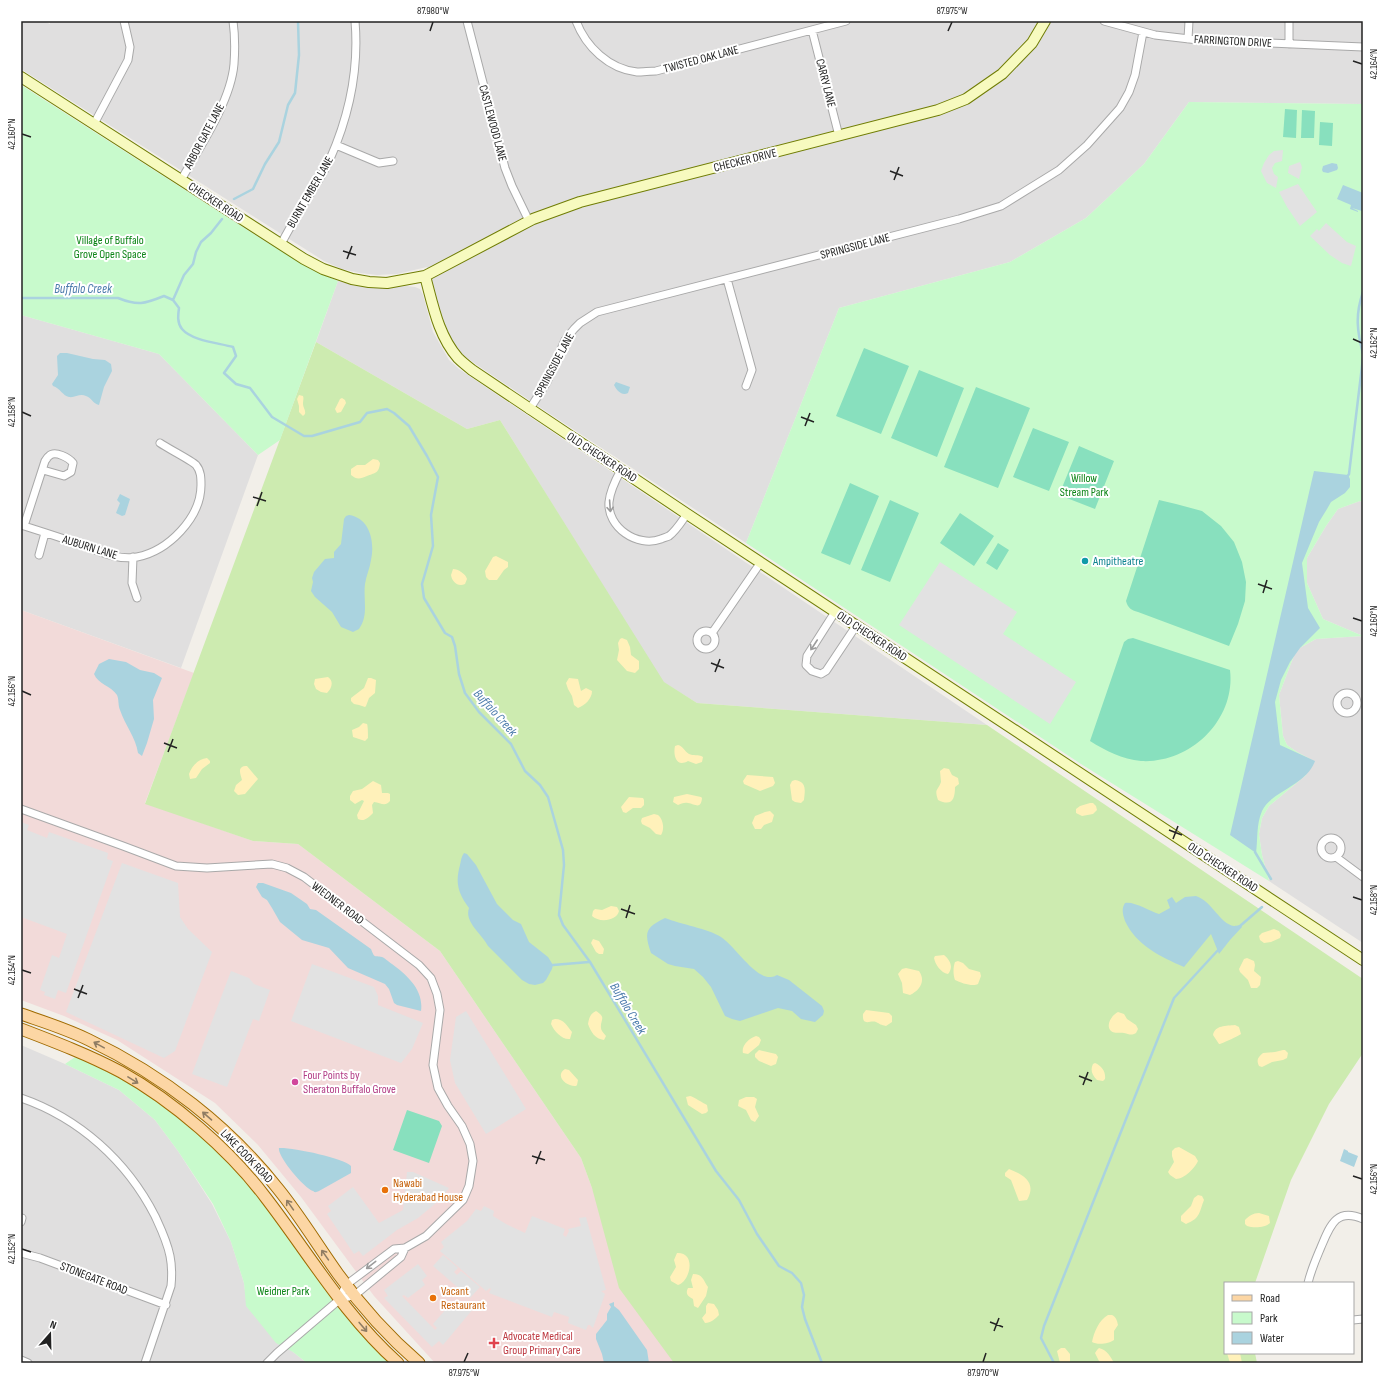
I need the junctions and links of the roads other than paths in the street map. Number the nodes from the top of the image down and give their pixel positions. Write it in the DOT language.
graph roads {
  1 [pos="124,21"];
  2 [pos="233,21"];
  3 [pos="355,21"];
  4 [pos="467,21"];
  5 [pos="576,21"];
  6 [pos="846,21"];
  7 [pos="1045,21"];
  8 [pos="1104,21"];
  9 [pos="1189,21"];
  10 [pos="1290,21"];
  11 [pos="812,30"];
  12 [pos="1143,32"];
  13 [pos="1188,39"];
  14 [pos="1289,44"];
  15 [pos="1363,47"];
  16 [pos="21,77"];
  17 [pos="94,124"];
  18 [pos="839,136"];
  19 [pos="336,146"];
  20 [pos="393,162"];
  21 [pos="181,180"];
  22 [pos="529,221"];
  23 [pos="281,244"];
  24 [pos="425,276"];
  25 [pos="727,279"];
  26 [pos="746,386"];
  27 [pos="529,410"];
  28 [pos="160,443"];
  29 [pos="42,470"];
  30 [pos="621,470"];
  31 [pos="687,514"];
  32 [pos="23,525"];
  33 [pos="45,532"];
  34 [pos="39,555"];
  35 [pos="133,557"];
  36 [pos="760,562"];
  37 [pos="137,598"];
  38 [pos="835,612"];
  39 [pos="856,626"];
  40 [pos="712,633"];
  41 [pos="21,809"];
  42 [pos="1336,857"];
  43 [pos="1363,877"];
  44 [pos="1363,960"];
  45 [pos="21,1014"];
  46 [pos="21,1029"];
  47 [pos="21,1098"];
  48 [pos="1363,1219"];
  49 [pos="405,1248"];
  50 [pos="21,1253"];
  51 [pos="1308,1282"];
  52 [pos="346,1284"];
  53 [pos="355,1295"];
  54 [pos="339,1300"];
  55 [pos="166,1305"];
  56 [pos="21,1360"];
  57 [pos="28,1363"];
  58 [pos="145,1363"];
  59 [pos="267,1363"];
  60 [pos="398,1363"];
  61 [pos="419,1363"];
  1 -- 17 [label="street"];
  2 -- 21 [label="street, ARBOR GATE LANE"];
  3 -- 19 [label="street, BURNT EMBER LANE"];
  4 -- 22 [label="street, CASTLEWOOD LANE"];
  5 -- 11 [label="street, TWISTED OAK LANE"];
  6 -- 11 [label="street, TWISTED OAK LANE"];
  7 -- 18 [label="street, CHECKER DRIVE"];
  8 -- 12 [label="street, FARRINGTON DRIVE"];
  9 -- 13 [label="street"];
  10 -- 14 [label="street"];
  11 -- 18 [label="street, CARRY LANE"];
  12 -- 13 [label="street, FARRINGTON DRIVE"];
  12 -- 25 [label="street, SPRINGSIDE LANE"];
  13 -- 14 [label="street, FARRINGTON DRIVE"];
  14 -- 15 [label="street, FARRINGTON DRIVE"];
  16 -- 17 [label="street, CHECKER ROAD"];
  17 -- 21 [label="street, CHECKER ROAD"];
  18 -- 22 [label="street, CHECKER DRIVE"];
  19 -- 20 [label="street"];
  19 -- 23 [label="street, BURNT EMBER LANE"];
  21 -- 23 [label="street, CHECKER ROAD"];
  22 -- 24 [label="street, CHECKER DRIVE"];
  23 -- 24 [label="street, CHECKER ROAD"];
  24 -- 27 [label="street, OLD CHECKER ROAD"];
  25 -- 26 [label="street"];
  25 -- 27 [label="street, SPRINGSIDE LANE"];
  27 -- 30 [label="street, OLD CHECKER ROAD"];
  28 -- 35 [label="street, AUBURN LANE"];
  29 -- 32 [label="street"];
  30 -- 31 [label="street, OLD CHECKER ROAD"];
  30 -- 31 [label="street, one-way"];
  31 -- 36 [label="street, OLD CHECKER ROAD"];
  32 -- 33 [label="street, AUBURN LANE"];
  33 -- 34 [label="street"];
  33 -- 35 [label="street, AUBURN LANE"];
  35 -- 37 [label="street"];
  36 -- 38 [label="street, OLD CHECKER ROAD"];
  36 -- 40 [label="street"];
  38 -- 39 [label="street, OLD CHECKER ROAD"];
  38 -- 39 [label="street, one-way"];
  39 -- 44 [label="street, OLD CHECKER ROAD"];
  41 -- 49 [label="street, WIEDNER ROAD"];
  42 -- 43 [label="street"];
  52 -- 45 [label="main road, LAKE COOK ROAD, one-way"];
  46 -- 54 [label="main road, LAKE COOK ROAD, one-way"];
  47 -- 55 [label="street"];
  48 -- 51 [label="street"];
  49 -- 52 [label="street, one-way"];
  49 -- 53 [label="street"];
  50 -- 55 [label="street, STONEGATE ROAD"];
  52 -- 53 [label="main road, LAKE COOK ROAD"];
  52 -- 54 [label="street"];
  53 -- 54 [label="street"];
  53 -- 61 [label="main road, LAKE COOK ROAD"];
  54 -- 59 [label="street"];
  54 -- 60 [label="main road, LAKE COOK ROAD, one-way"];
  55 -- 58 [label="street"];
  56 -- 57 [label="street"];
}
